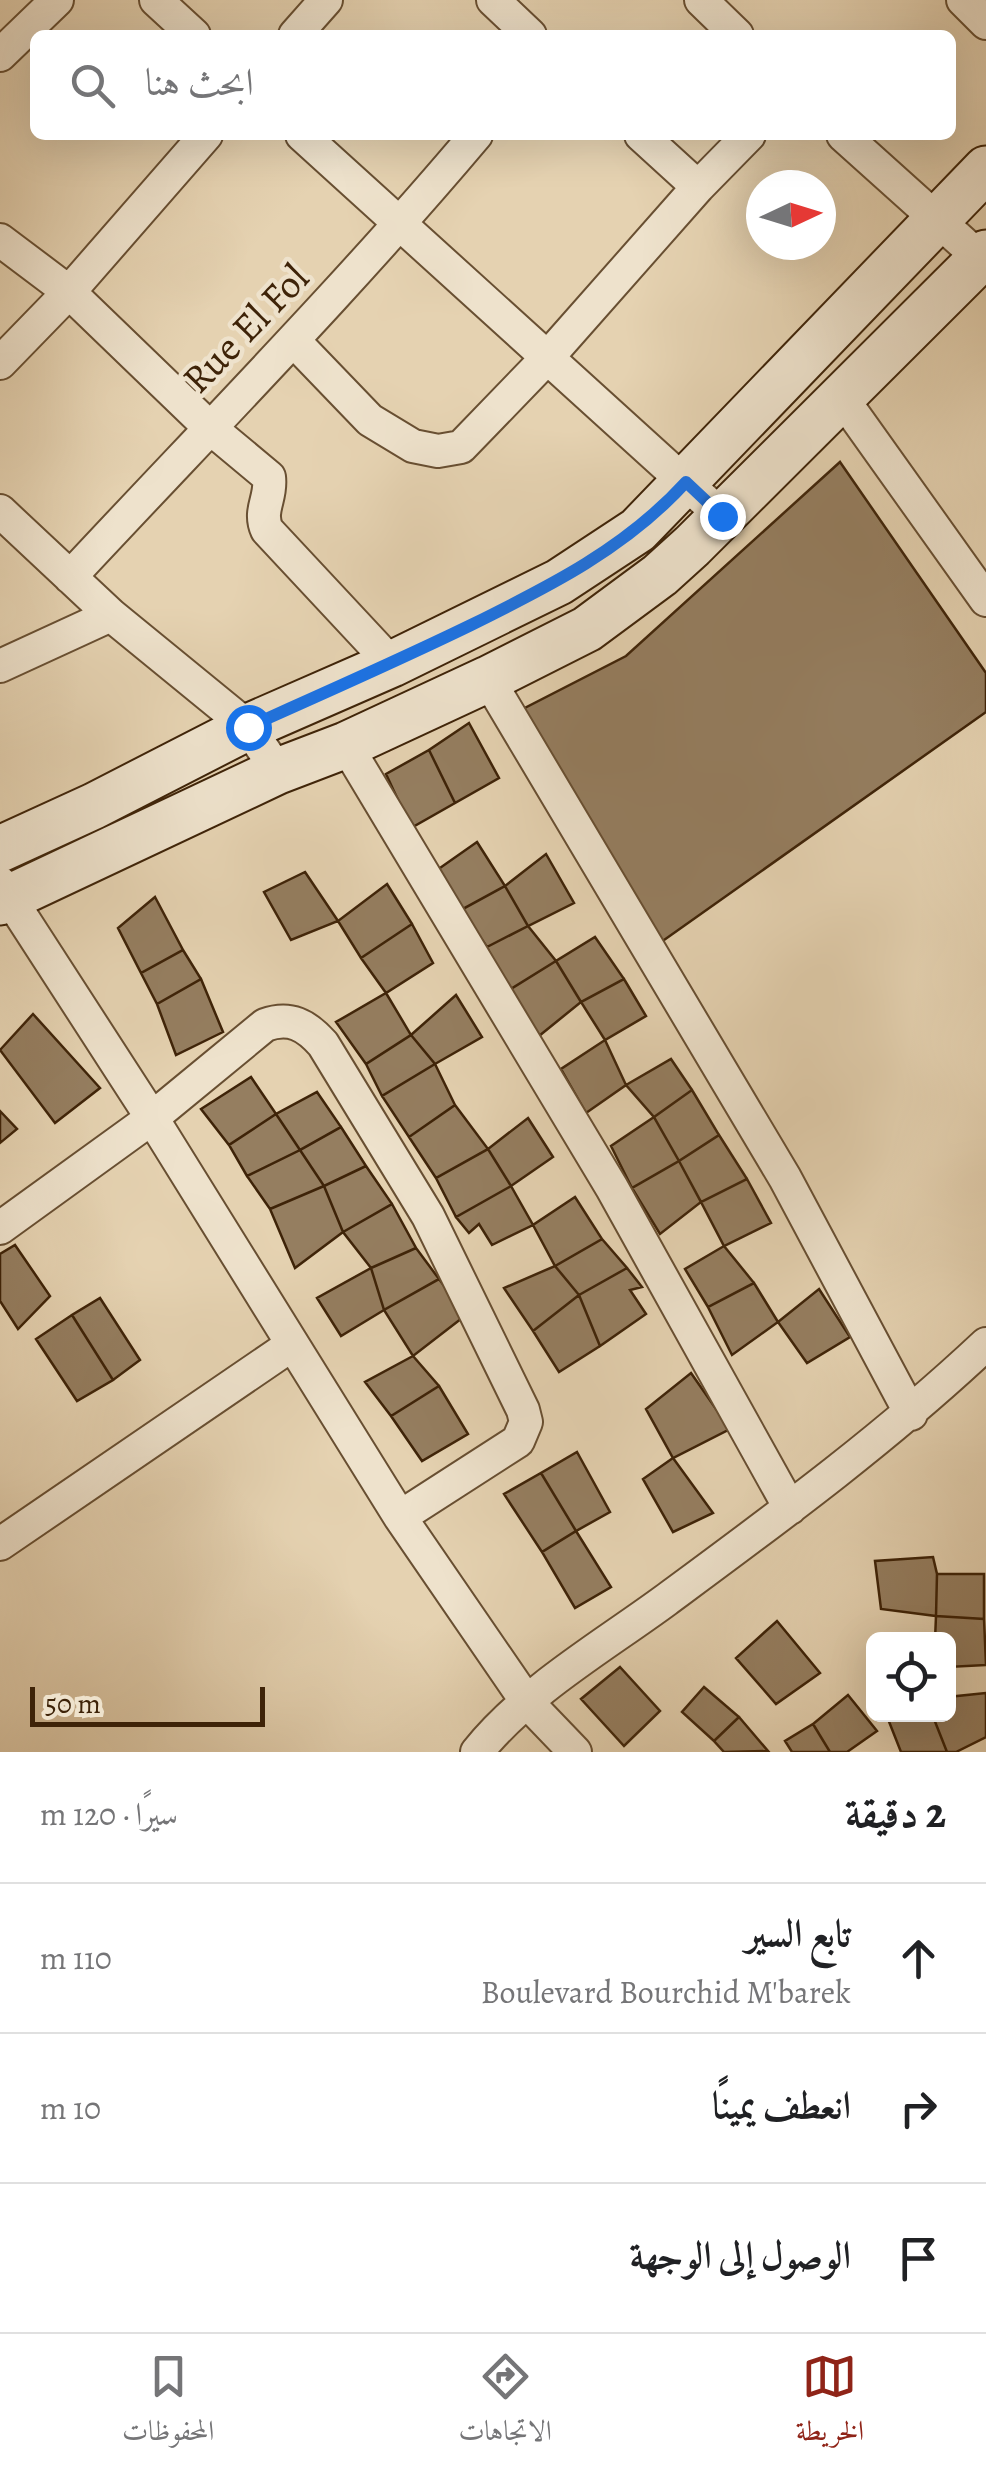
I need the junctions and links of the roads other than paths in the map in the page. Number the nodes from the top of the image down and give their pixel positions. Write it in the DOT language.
graph roads {
  1 [pos="57,0"];
  2 [pos="156,0"];
  3 [pos="326,0"];
  4 [pos="493,0"];
  5 [pos="701,0"];
  6 [pos="963,0"];
  7 [pos="986,22"];
  8 [pos="189,30"];
  9 [pos="299,30"];
  10 [pos="525,30"];
  11 [pos="732,30"];
  12 [pos="0,56"];
  13 [pos="202,140"];
  14 [pos="307,140"];
  15 [pos="472,140"];
  16 [pos="646,140"];
  17 [pos="744,140"];
  18 [pos="849,140"];
  19 [pos="986,169"];
  20 [pos="698,187"];
  21 [pos="938,220"];
  22 [pos="400,226"];
  23 [pos="0,240"];
  24 [pos="983,256"];
  25 [pos="69,292"];
  26 [pos="294,341"];
  27 [pos="547,358"];
  28 [pos="0,363"];
  29 [pos="842,398"];
  30 [pos="209,427"];
  31 [pos="686,482"];
  32 [pos="0,511"];
  33 [pos="722,516"];
  34 [pos="70,576"];
  35 [pos="986,600"];
  36 [pos="110,615"];
  37 [pos="392,664"];
  38 [pos="0,666"];
  39 [pos="488,679"];
  40 [pos="248,727"];
  41 [pos="346,744"];
  42 [pos="278,771"];
  43 [pos="0,849"];
  44 [pos="3,894"];
  45 [pos="152,1118"];
  46 [pos="0,1228"];
  47 [pos="986,1344"];
  48 [pos="290,1346"];
  49 [pos="911,1414"];
  50 [pos="790,1508"];
  51 [pos="400,1517"];
  52 [pos="0,1544"];
  53 [pos="527,1702"];
  54 [pos="477,1752"];
  55 [pos="574,1752"];
  1 -- 12 [label="street"];
  2 -- 8 [label="street"];
  3 -- 9 [label="street"];
  4 -- 10 [label="street"];
  5 -- 11 [label="street"];
  6 -- 7 [label="street"];
  13 -- 25 [label="street"];
  14 -- 22 [label="street"];
  15 -- 22 [label="street, Rue El Fol"];
  16 -- 20 [label="street"];
  17 -- 20 [label="street"];
  18 -- 21 [label="street"];
  19 -- 21 [label="main road"];
  20 -- 27 [label="street"];
  21 -- 24 [label="street"];
  21 -- 31 [label="main road"];
  22 -- 26 [label="street, Rue El Fol"];
  22 -- 27 [label="street"];
  23 -- 25 [label="street"];
  24 -- 29 [label="main road"];
  25 -- 28 [label="street"];
  25 -- 30 [label="street"];
  26 -- 27 [label="street"];
  26 -- 30 [label="street, Rue El Fol"];
  27 -- 31 [label="street"];
  29 -- 33 [label="main road"];
  29 -- 35 [label="street"];
  30 -- 34 [label="street, Rue El Fol"];
  30 -- 37 [label="street"];
  31 -- 33 [label="street"];
  31 -- 37 [label="main road"];
  32 -- 34 [label="street"];
  33 -- 39 [label="main road"];
  34 -- 36 [label="street"];
  36 -- 38 [label="street"];
  36 -- 40 [label="street"];
  37 -- 40 [label="main road"];
  39 -- 41 [label="main road"];
  39 -- 49 [label="street"];
  40 -- 42 [label="street"];
  40 -- 43 [label="main road"];
  41 -- 42 [label="main road"];
  41 -- 50 [label="street"];
  42 -- 44 [label="main road"];
  44 -- 45 [label="street"];
  45 -- 46 [label="street"];
  45 -- 48 [label="street"];
  45 -- 51 [label="street"];
  47 -- 49 [label="street"];
  48 -- 51 [label="street"];
  48 -- 52 [label="street"];
  49 -- 50 [label="street"];
  50 -- 53 [label="street"];
  51 -- 53 [label="street"];
  53 -- 54 [label="street"];
  53 -- 55 [label="street"];
}
